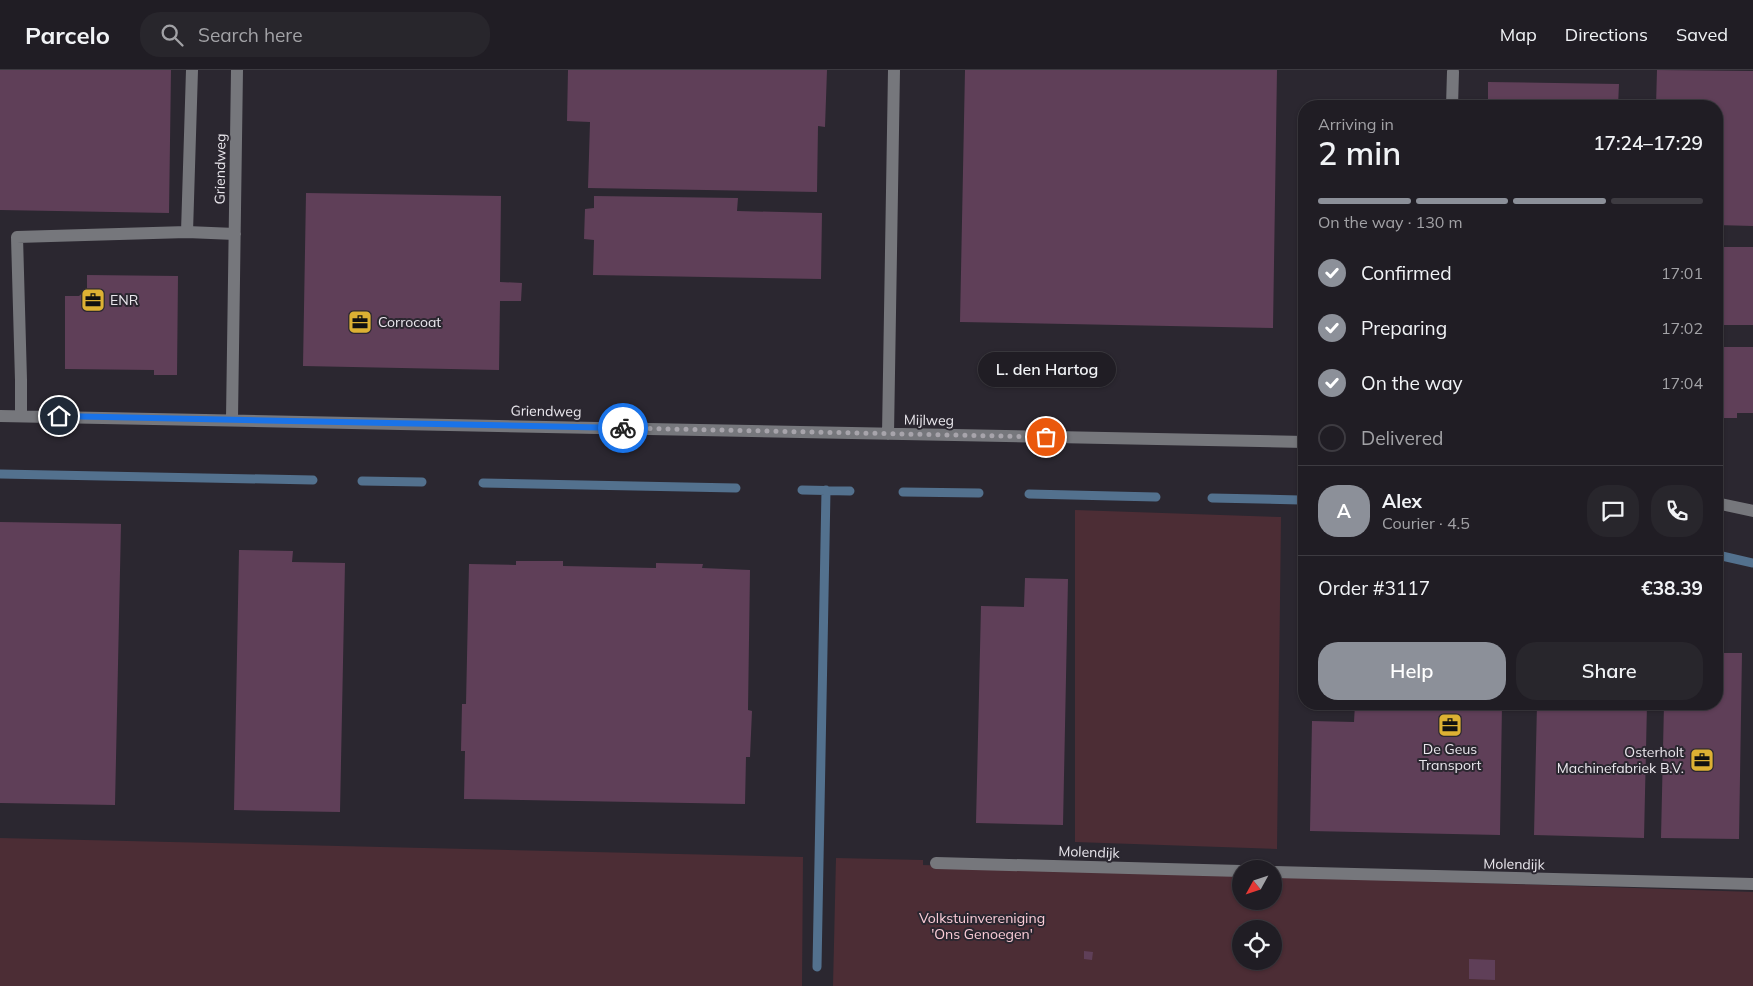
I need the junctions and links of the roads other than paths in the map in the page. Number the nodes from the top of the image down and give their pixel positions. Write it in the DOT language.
graph roads {
  1 [pos="192,70"];
  2 [pos="237,70"];
  3 [pos="894,70"];
  4 [pos="1453,72"];
  5 [pos="1452,100"];
  6 [pos="187,232"];
  7 [pos="234,234"];
  8 [pos="0,416"];
  9 [pos="21,416"];
  10 [pos="232,419"];
  11 [pos="888,434"];
  12 [pos="1298,442"];
  13 [pos="1723,505"];
  14 [pos="1753,511"];
  15 [pos="936,863"];
  16 [pos="1232,871"];
  17 [pos="1282,872"];
  18 [pos="1753,884"];
  1 -- 6 [label="street"];
  2 -- 7 [label="street, Griendweg"];
  3 -- 11 [label="street, Mijlweg"];
  4 -- 5 [label="street"];
  6 -- 7 [label="street"];
  6 -- 9 [label="street"];
  7 -- 10 [label="street, Griendweg"];
  8 -- 9 [label="street, Griendweg"];
  9 -- 10 [label="street, Griendweg"];
  10 -- 11 [label="street, Griendweg"];
  11 -- 12 [label="street, Mijlweg"];
  13 -- 14 [label="street"];
  15 -- 16 [label="street, Molendijk"];
  17 -- 18 [label="street, Molendijk"];
}
